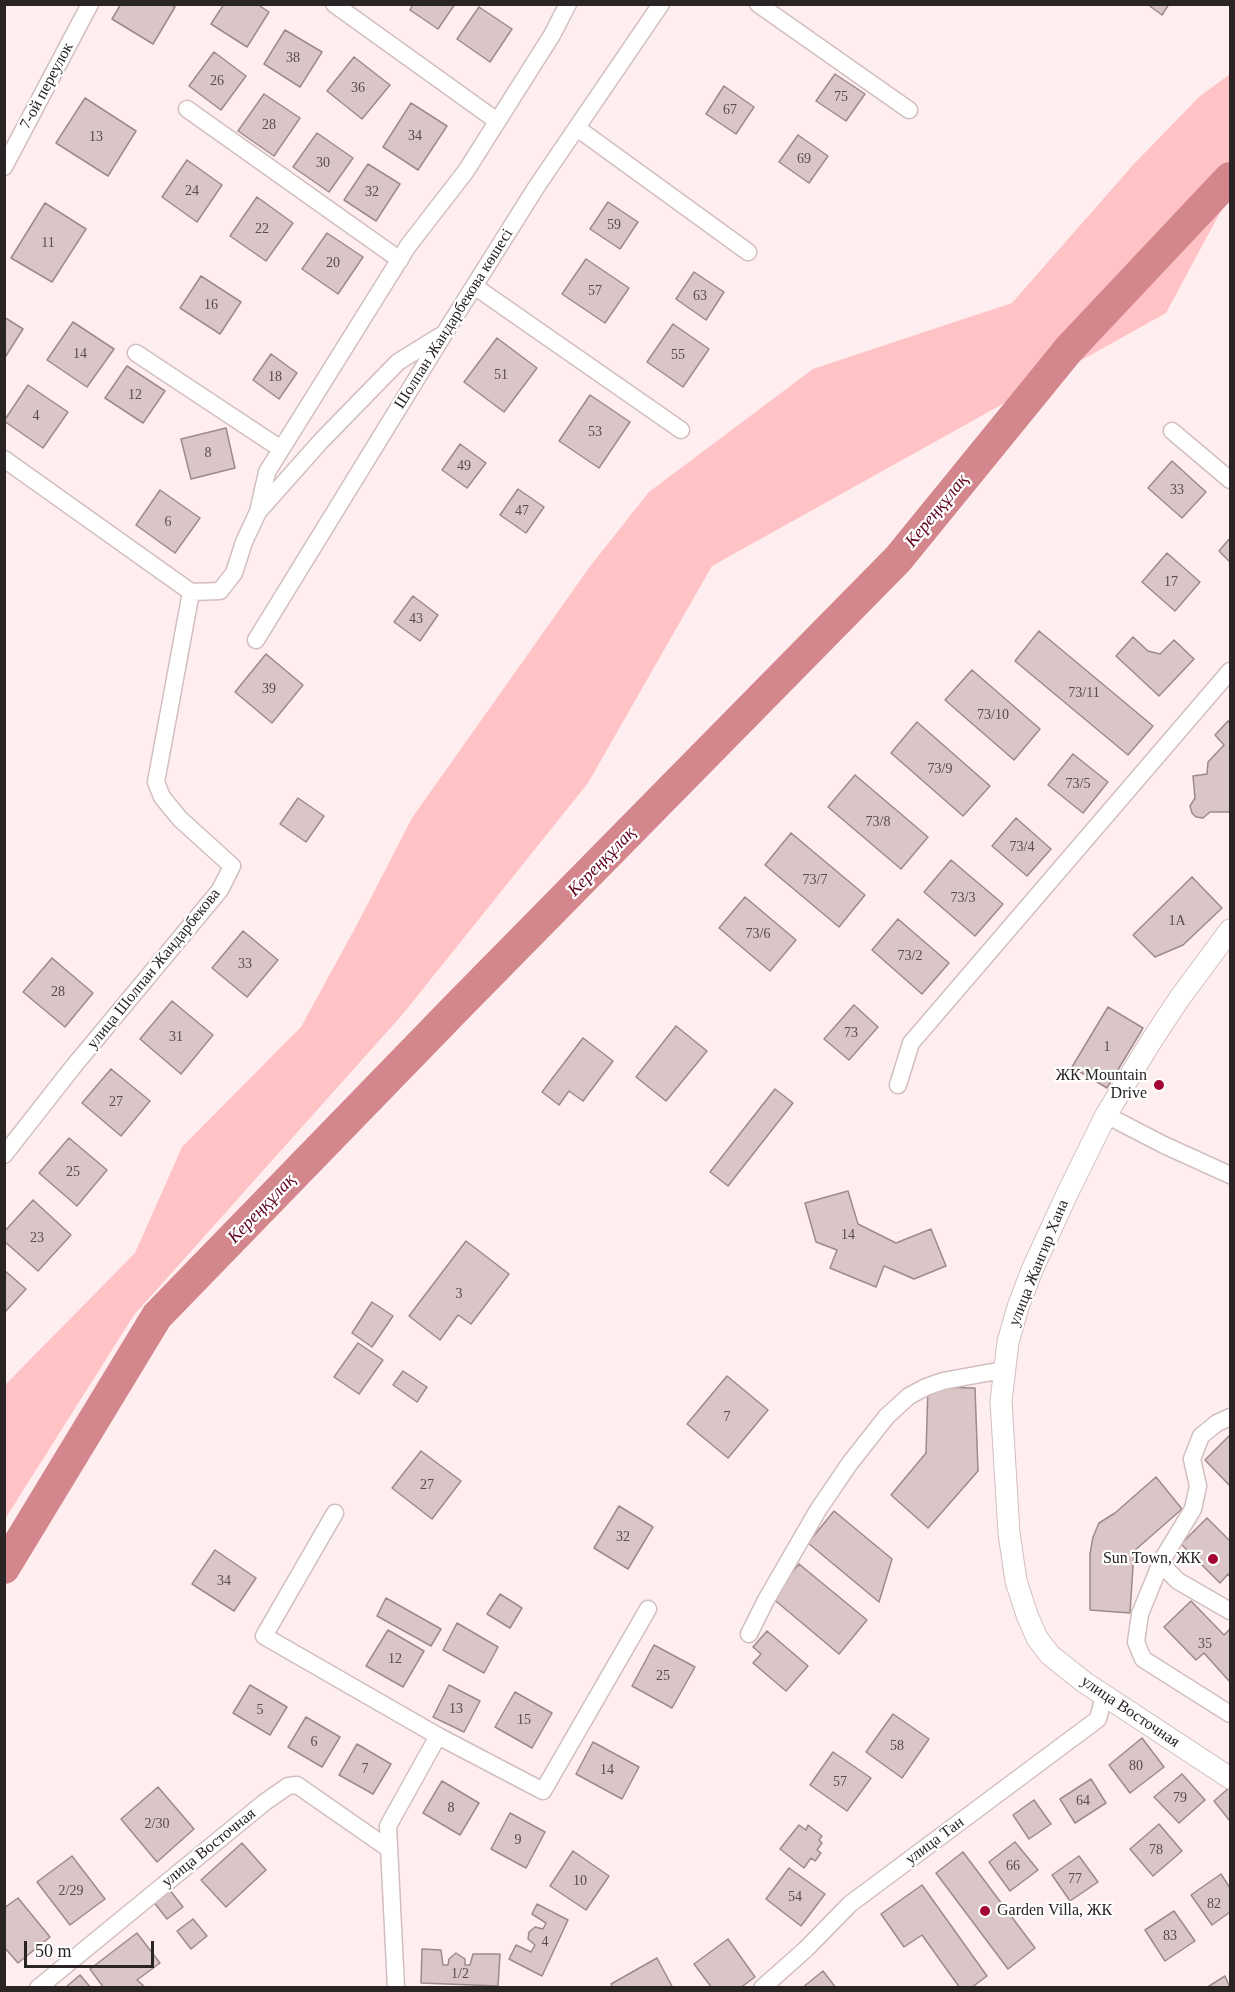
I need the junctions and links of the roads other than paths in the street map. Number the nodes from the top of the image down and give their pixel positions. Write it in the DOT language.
graph roads {
  1 [pos="90,4"];
  2 [pos="334,4"];
  3 [pos="568,4"];
  4 [pos="661,4"];
  5 [pos="758,4"];
  6 [pos="187,110"];
  7 [pos="909,110"];
  8 [pos="497,122"];
  9 [pos="577,128"];
  10 [pos="4,167"];
  11 [pos="748,252"];
  12 [pos="400,260"];
  13 [pos="474,286"];
  14 [pos="444,334"];
  15 [pos="136,353"];
  16 [pos="681,430"];
  17 [pos="1172,431"];
  18 [pos="281,449"];
  19 [pos="4,459"];
  20 [pos="1230,480"];
  21 [pos="258,512"];
  22 [pos="191,592"];
  23 [pos="256,640"];
  24 [pos="1230,671"];
  25 [pos="1230,930"];
  26 [pos="898,1085"];
  27 [pos="1106,1115"];
  28 [pos="4,1155"];
  29 [pos="1230,1175"];
  30 [pos="1003,1370"];
  31 [pos="1230,1417"];
  32 [pos="335,1513"];
  33 [pos="1162,1560"];
  34 [pos="648,1609"];
  35 [pos="1230,1611"];
  36 [pos="750,1634"];
  37 [pos="1037,1638"];
  38 [pos="1104,1696"];
  39 [pos="1230,1714"];
  40 [pos="438,1736"];
  41 [pos="1230,1778"];
  42 [pos="389,1849"];
  43 [pos="38,1988"];
  44 [pos="396,1988"];
  45 [pos="762,1988"];
  1 -- 10 [label="street, 7-ой переулок"];
  2 -- 8 [label="street"];
  3 -- 8 [label="street"];
  4 -- 9 [label="street, Шолпан Жандарбекова көшесі"];
  5 -- 7 [label="street"];
  6 -- 12 [label="street"];
  8 -- 12 [label="street"];
  9 -- 11 [label="street"];
  9 -- 13 [label="street, Шолпан Жандарбекова көшесі"];
  12 -- 18 [label="street"];
  13 -- 14 [label="street, Шолпан Жандарбекова көшесі"];
  13 -- 16 [label="street"];
  14 -- 21 [label="street"];
  14 -- 23 [label="street, Шолпан Жандарбекова көшесі"];
  15 -- 18 [label="street"];
  17 -- 20 [label="street"];
  18 -- 21 [label="street"];
  19 -- 22 [label="street"];
  21 -- 22 [label="street"];
  22 -- 28 [label="street, улица Шолпан Жандарбекова"];
  24 -- 26 [label="street"];
  25 -- 27 [label="street, улица Жангир Хана"];
  27 -- 29 [label="street"];
  27 -- 30 [label="street, улица Жангир Хана"];
  30 -- 36 [label="street"];
  30 -- 37 [label="street, улица Жангир Хана"];
  31 -- 33 [label="street"];
  32 -- 40 [label="street"];
  33 -- 35 [label="street"];
  33 -- 39 [label="street"];
  34 -- 40 [label="street"];
  37 -- 38 [label="street, улица Восточная"];
  38 -- 41 [label="street, улица Восточная"];
  38 -- 45 [label="street, улица Тан"];
  40 -- 42 [label="street"];
  42 -- 43 [label="street, улица Восточная"];
  42 -- 44 [label="street"];
}
